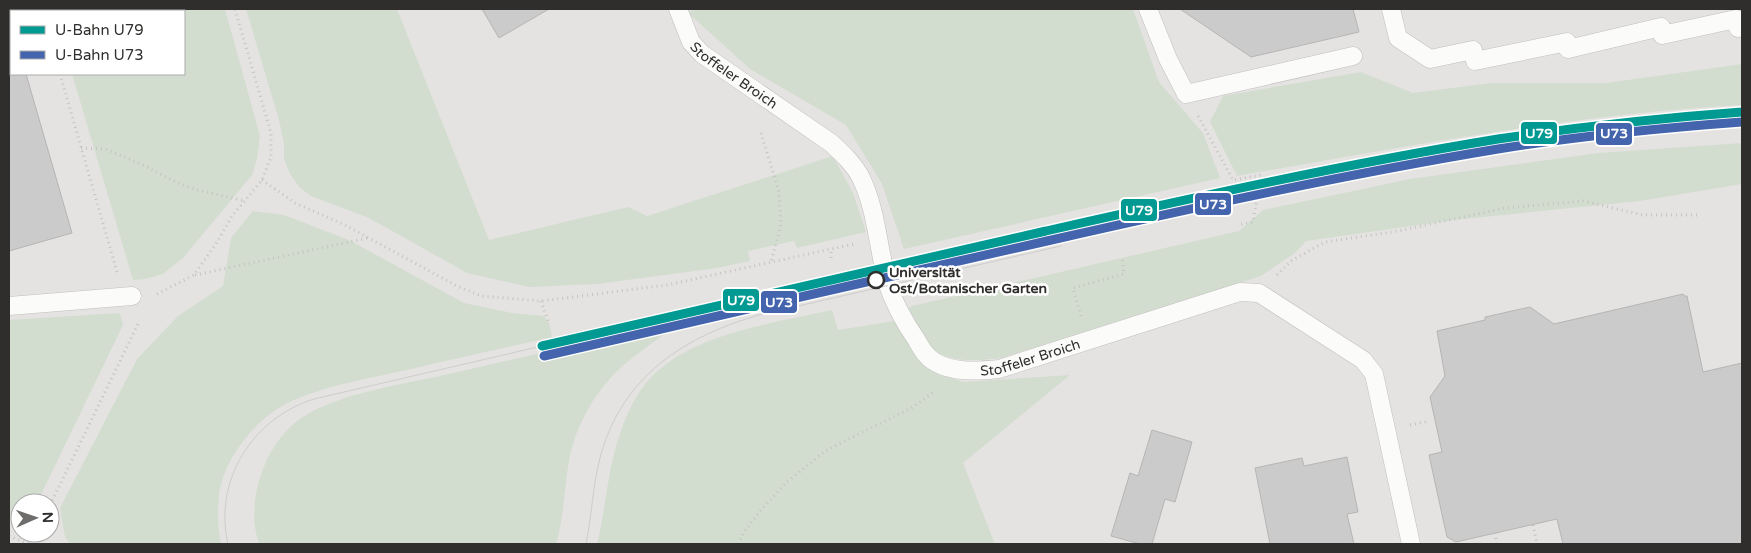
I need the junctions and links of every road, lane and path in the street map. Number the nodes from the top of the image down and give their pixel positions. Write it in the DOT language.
graph roads {
  1 [pos="235,9"];
  2 [pos="678,9"];
  3 [pos="1148,9"];
  4 [pos="1391,9"];
  5 [pos="1742,27"];
  6 [pos="1353,56"];
  7 [pos="60,75"];
  8 [pos="1186,94"];
  9 [pos="761,133"];
  10 [pos="81,148"];
  11 [pos="262,180"];
  12 [pos="245,201"];
  13 [pos="1698,215"];
  14 [pos="1238,225"];
  15 [pos="879,237"];
  16 [pos="369,238"];
  17 [pos="831,249"];
  18 [pos="831,258"];
  19 [pos="1122,258"];
  20 [pos="771,262"];
  21 [pos="194,275"];
  22 [pos="1259,293"];
  23 [pos="128,296"];
  24 [pos="152,296"];
  25 [pos="541,301"];
  26 [pos="9,306"];
  27 [pos="140,318"];
  28 [pos="549,323"];
  29 [pos="1089,341"];
  30 [pos="948,367"];
  31 [pos="56,493"];
  32 [pos="1533,525"];
  33 [pos="1495,533"];
  34 [pos="9,536"];
  35 [pos="31,544"];
  36 [pos="738,544"];
  37 [pos="1411,544"];
  38 [pos="1497,544"];
  39 [pos="1536,544"];
  1 -- 11 [label="path"];
  2 -- 15 [label="lane, Stoffeler Broich"];
  3 -- 8 [label="lane"];
  4 -- 5 [label="lane"];
  6 -- 8 [label="lane"];
  7 -- 10 [label="path"];
  8 -- 14 [label="path"];
  9 -- 20 [label="path"];
  10 -- 12 [label="path"];
  10 -- 23 [label="path"];
  11 -- 12 [label="path"];
  11 -- 16 [label="path"];
  12 -- 21 [label="path"];
  13 -- 22 [label="path"];
  15 -- 17 [label="path"];
  15 -- 30 [label="lane, Stoffeler Broich"];
  16 -- 21 [label="path"];
  16 -- 25 [label="path"];
  17 -- 18 [label="path"];
  17 -- 20 [label="path"];
  19 -- 29 [label="path"];
  20 -- 25 [label="path"];
  21 -- 24 [label="path"];
  22 -- 29 [label="lane, Stoffeler Broich"];
  22 -- 37 [label="lane"];
  23 -- 26 [label="lane"];
  25 -- 28 [label="path"];
  27 -- 31 [label="path"];
  29 -- 30 [label="lane, Stoffeler Broich"];
  30 -- 36 [label="path"];
  32 -- 39 [label="path"];
  33 -- 38 [label="path"];
  34 -- 35 [label="path"];
}
